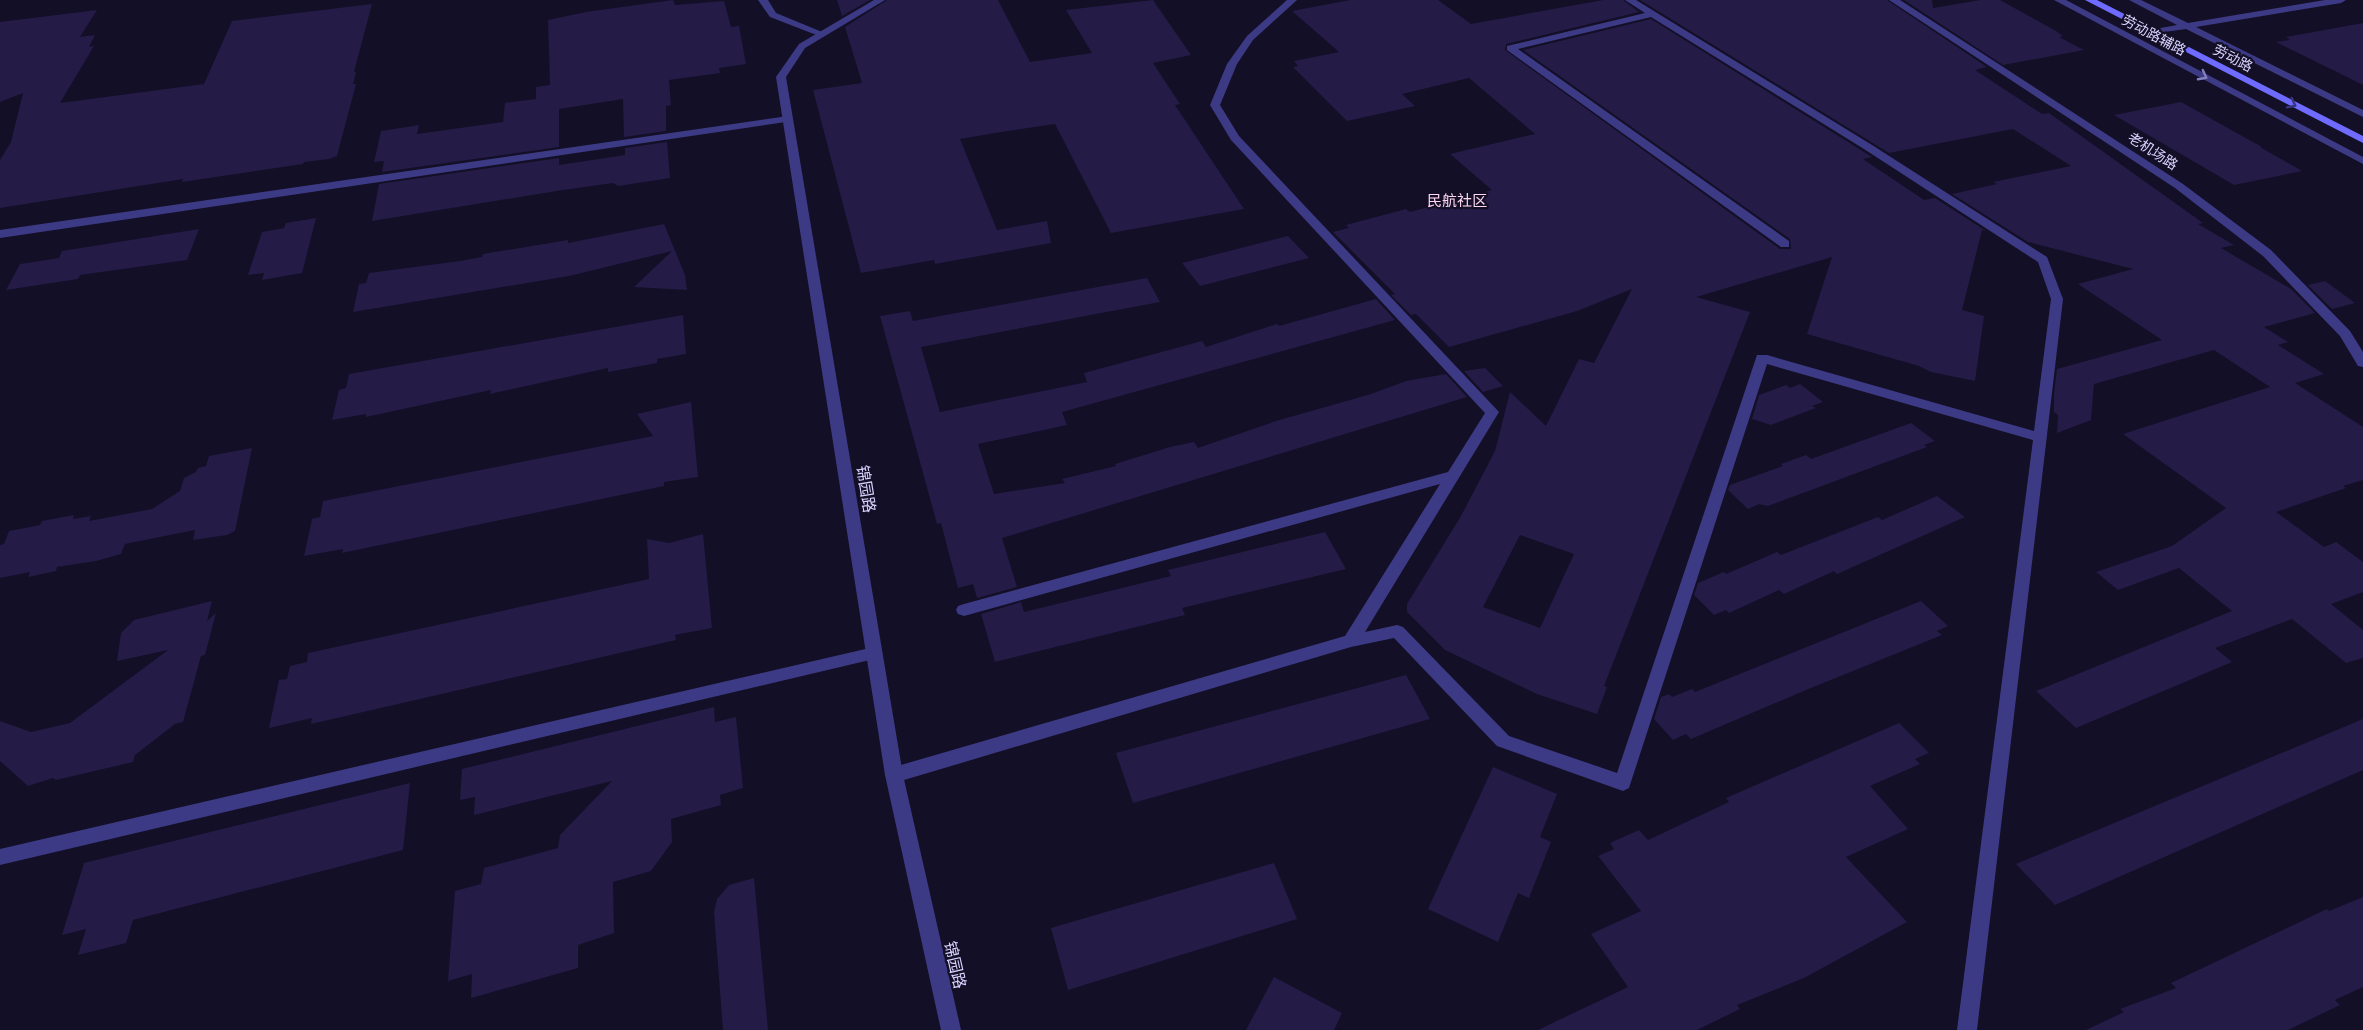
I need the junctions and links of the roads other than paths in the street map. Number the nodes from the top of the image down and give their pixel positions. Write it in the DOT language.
graph roads {
  1 [pos="763,0"];
  2 [pos="880,0"];
  3 [pos="1292,0"];
  4 [pos="1630,0"];
  5 [pos="1894,0"];
  6 [pos="2059,0"];
  7 [pos="2090,0"];
  8 [pos="2107,0"];
  9 [pos="2134,0"];
  10 [pos="2341,0"];
  11 [pos="1653,14"];
  12 [pos="2185,26"];
  13 [pos="2165,29"];
  14 [pos="2152,32"];
  15 [pos="822,34"];
  16 [pos="2363,114"];
  17 [pos="788,119"];
  18 [pos="2363,129"];
  19 [pos="2363,140"];
  20 [pos="2363,161"];
  21 [pos="0,234"];
  22 [pos="1785,244"];
  23 [pos="2363,363"];
  24 [pos="2040,437"];
  25 [pos="1452,476"];
  26 [pos="964,610"];
  27 [pos="1351,641"];
  28 [pos="874,653"];
  29 [pos="894,775"];
  30 [pos="0,857"];
  31 [pos="951,1030"];
  32 [pos="1967,1030"];
  1 -- 15 [label="street"];
  2 -- 15 [label="street, 锦园路"];
  3 -- 25 [label="street"];
  4 -- 11 [label="street"];
  5 -- 23 [label="street, 老机场路"];
  6 -- 20 [label="street, 劳动路辅路, one-way"];
  7 -- 14 [label="main road, 劳动路"];
  8 -- 13 [label="main road, 劳动路"];
  9 -- 12 [label="street, 劳动路辅路"];
  10 -- 12 [label="street"];
  11 -- 22 [label="street"];
  11 -- 24 [label="street"];
  12 -- 13 [label="street"];
  12 -- 16 [label="street, 劳动路辅路"];
  13 -- 14 [label="street"];
  13 -- 18 [label="main road, 劳动路"];
  14 -- 19 [label="main road, 劳动路, one-way"];
  15 -- 17 [label="street, 锦园路"];
  17 -- 21 [label="street"];
  17 -- 28 [label="street, 锦园路"];
  24 -- 27 [label="street"];
  24 -- 32 [label="street"];
  25 -- 26 [label="street"];
  25 -- 27 [label="street"];
  27 -- 29 [label="street"];
  28 -- 29 [label="street, 锦园路"];
  28 -- 30 [label="street"];
  29 -- 31 [label="street, 锦园路"];
}
